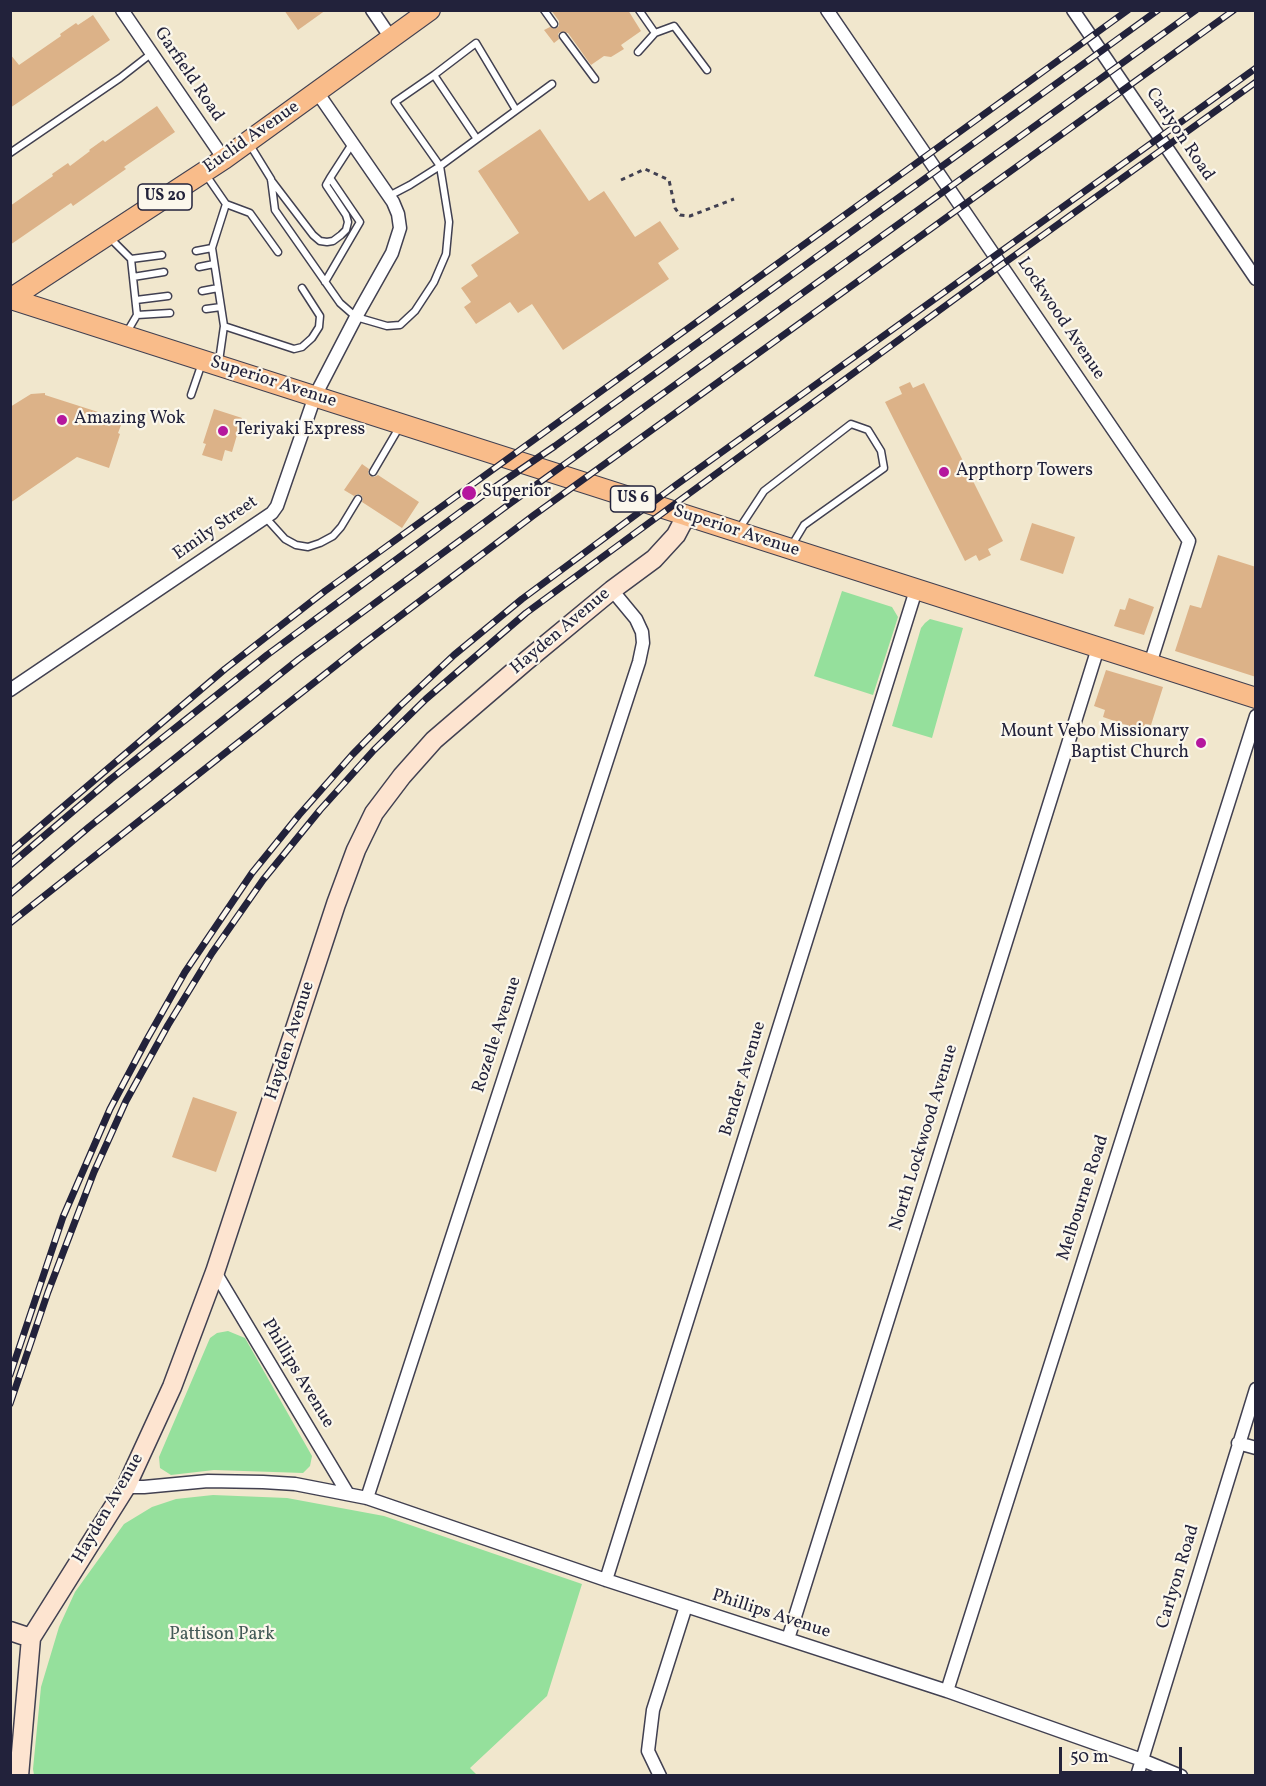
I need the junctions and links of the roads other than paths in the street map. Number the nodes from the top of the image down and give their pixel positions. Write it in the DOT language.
graph roads {
  1 [pos="122,10"];
  2 [pos="372,10"];
  3 [pos="430,10"];
  4 [pos="544,10"];
  5 [pos="639,10"];
  6 [pos="827,10"];
  7 [pos="1073,10"];
  8 [pos="554,24"];
  9 [pos="655,33"];
  10 [pos="563,36"];
  11 [pos="391,38"];
  12 [pos="639,52"];
  13 [pos="152,53"];
  14 [pos="707,70"];
  15 [pos="434,75"];
  16 [pos="596,79"];
  17 [pos="552,84"];
  18 [pos="317,92"];
  19 [pos="516,111"];
  20 [pos="477,139"];
  21 [pos="248,142"];
  22 [pos="352,143"];
  23 [pos="10,153"];
  24 [pos="224,159"];
  25 [pos="440,166"];
  26 [pos="204,172"];
  27 [pos="330,178"];
  28 [pos="271,179"];
  29 [pos="389,196"];
  30 [pos="226,204"];
  31 [pos="108,236"];
  32 [pos="212,248"];
  33 [pos="196,251"];
  34 [pos="278,252"];
  35 [pos="162,255"];
  36 [pos="130,259"];
  37 [pos="214,264"];
  38 [pos="199,267"];
  39 [pos="164,272"];
  40 [pos="133,277"];
  41 [pos="1256,279"];
  42 [pos="325,282"];
  43 [pos="218,288"];
  44 [pos="302,288"];
  45 [pos="202,291"];
  46 [pos="168,296"];
  47 [pos="11,299"];
  48 [pos="136,300"];
  49 [pos="221,307"];
  50 [pos="206,309"];
  51 [pos="170,314"];
  52 [pos="137,315"];
  53 [pos="356,317"];
  54 [pos="224,326"];
  55 [pos="125,335"];
  56 [pos="211,362"];
  57 [pos="191,395"];
  58 [pos="315,396"];
  59 [pos="401,424"];
  60 [pos="373,472"];
  61 [pos="358,499"];
  62 [pos="686,516"];
  63 [pos="266,518"];
  64 [pos="737,532"];
  65 [pos="789,549"];
  66 [pos="612,590"];
  67 [pos="916,590"];
  68 [pos="1098,648"];
  69 [pos="1150,664"];
  70 [pos="10,690"];
  71 [pos="1256,699"];
  72 [pos="1256,716"];
  73 [pos="215,1272"];
  74 [pos="1256,1389"];
  75 [pos="1238,1443"];
  76 [pos="1256,1449"];
  77 [pos="126,1487"];
  78 [pos="348,1494"];
  79 [pos="367,1498"];
  80 [pos="606,1580"];
  81 [pos="686,1606"];
  82 [pos="10,1631"];
  83 [pos="31,1638"];
  84 [pos="788,1639"];
  85 [pos="946,1691"];
  86 [pos="1142,1760"];
  87 [pos="19,1776"];
  88 [pos="660,1776"];
  89 [pos="1137,1776"];
  90 [pos="1181,1776"];
  1 -- 13 [label="street, Garfield Road"];
  2 -- 11 [label="street"];
  3 -- 11 [label="main road, Euclid Avenue / US 20"];
  4 -- 8 [label="lane"];
  5 -- 9 [label="lane"];
  6 -- 69 [label="street, Lockwood Avenue"];
  7 -- 41 [label="street, Carlyon Road"];
  9 -- 12 [label="lane"];
  9 -- 14 [label="lane"];
  10 -- 16 [label="lane"];
  11 -- 18 [label="main road, Euclid Avenue / US 20"];
  13 -- 23 [label="lane"];
  13 -- 24 [label="street, Garfield Road"];
  15 -- 19 [label="lane"];
  15 -- 20 [label="lane"];
  15 -- 25 [label="lane"];
  17 -- 19 [label="lane"];
  18 -- 21 [label="main road, Euclid Avenue / US 20"];
  18 -- 22 [label="street"];
  19 -- 20 [label="lane"];
  20 -- 25 [label="lane"];
  21 -- 24 [label="main road, Euclid Avenue / US 20"];
  21 -- 28 [label="lane"];
  22 -- 27 [label="lane"];
  22 -- 29 [label="street"];
  24 -- 26 [label="main road, Euclid Avenue / US 20"];
  25 -- 29 [label="lane"];
  25 -- 53 [label="lane"];
  26 -- 30 [label="lane"];
  26 -- 31 [label="main road, Euclid Avenue / US 20"];
  27 -- 28 [label="lane"];
  27 -- 42 [label="lane"];
  28 -- 42 [label="lane"];
  29 -- 53 [label="street, Emily Street"];
  30 -- 32 [label="lane"];
  30 -- 34 [label="lane"];
  31 -- 36 [label="lane"];
  31 -- 47 [label="main road, Euclid Avenue / US 20"];
  32 -- 33 [label="lane"];
  32 -- 37 [label="lane"];
  35 -- 36 [label="lane"];
  36 -- 40 [label="lane"];
  37 -- 38 [label="lane"];
  37 -- 43 [label="lane"];
  39 -- 40 [label="lane"];
  40 -- 48 [label="lane"];
  42 -- 53 [label="lane"];
  43 -- 45 [label="lane"];
  43 -- 49 [label="lane"];
  44 -- 54 [label="lane"];
  46 -- 48 [label="lane"];
  47 -- 55 [label="main road, Superior Avenue / US 6"];
  48 -- 52 [label="lane"];
  49 -- 50 [label="lane"];
  49 -- 54 [label="lane"];
  51 -- 52 [label="lane"];
  52 -- 55 [label="lane"];
  53 -- 58 [label="street, Emily Street"];
  54 -- 56 [label="lane"];
  55 -- 56 [label="main road, Superior Avenue / US 6"];
  56 -- 57 [label="lane"];
  56 -- 58 [label="main road, Superior Avenue / US 6"];
  58 -- 59 [label="main road, Superior Avenue / US 6"];
  58 -- 63 [label="street, Emily Street"];
  59 -- 60 [label="lane"];
  59 -- 62 [label="main road, Superior Avenue / US 6"];
  61 -- 63 [label="lane"];
  62 -- 64 [label="main road, Superior Avenue / US 6"];
  62 -- 66 [label="street, Hayden Avenue"];
  63 -- 70 [label="street, Emily Street"];
  64 -- 65 [label="main road, Superior Avenue / US 6"];
  64 -- 65 [label="lane"];
  65 -- 67 [label="main road, Superior Avenue / US 6"];
  66 -- 73 [label="street, Hayden Avenue"];
  66 -- 79 [label="street, Rozelle Avenue"];
  67 -- 68 [label="main road, Superior Avenue / US 6"];
  67 -- 80 [label="street, Bender Avenue"];
  68 -- 69 [label="main road, Superior Avenue / US 6"];
  68 -- 84 [label="street, North Lockwood Avenue"];
  69 -- 71 [label="main road, Superior Avenue / US 6"];
  72 -- 85 [label="street, Melbourne Road"];
  73 -- 77 [label="street, Hayden Avenue"];
  73 -- 78 [label="street, Phillips Avenue"];
  74 -- 75 [label="street, Carlyon Road"];
  75 -- 76 [label="street"];
  75 -- 86 [label="street, Carlyon Road"];
  77 -- 78 [label="street, Phillips Avenue"];
  77 -- 83 [label="street, Hayden Avenue"];
  78 -- 79 [label="street, Phillips Avenue"];
  79 -- 80 [label="street, Phillips Avenue"];
  80 -- 81 [label="street, Phillips Avenue"];
  81 -- 84 [label="street, Phillips Avenue"];
  81 -- 88 [label="street"];
  82 -- 83 [label="street"];
  83 -- 87 [label="street"];
  84 -- 85 [label="street, Phillips Avenue"];
  85 -- 86 [label="street, Phillips Avenue"];
  86 -- 89 [label="street, Carlyon Road"];
  86 -- 90 [label="street, Phillips Avenue"];
}
